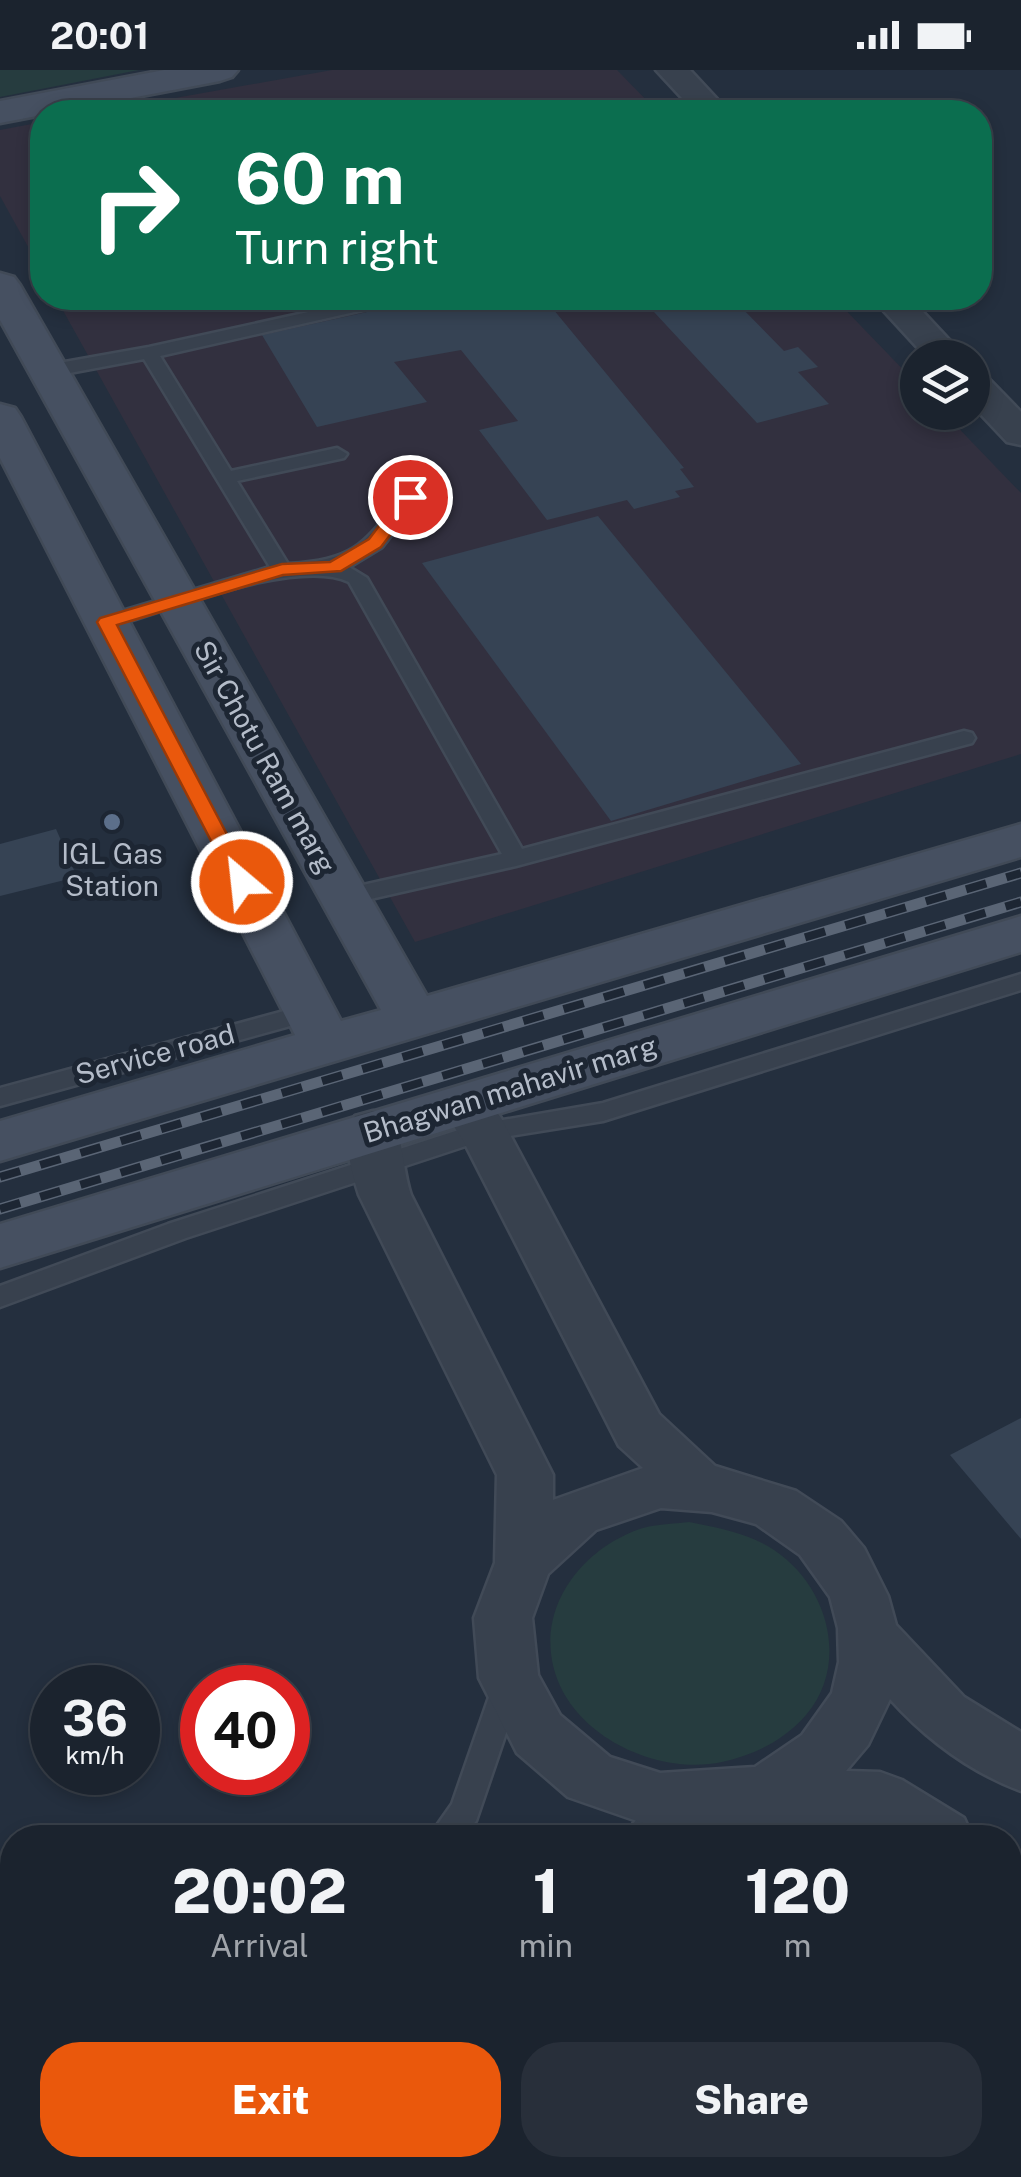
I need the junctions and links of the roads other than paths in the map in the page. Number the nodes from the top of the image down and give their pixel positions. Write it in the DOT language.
graph roads {
  1 [pos="220,70"];
  2 [pos="672,70"];
  3 [pos="63,100"];
  4 [pos="701,100"];
  5 [pos="30,106"];
  6 [pos="0,112"];
  7 [pos="0,285"];
  8 [pos="341,310"];
  9 [pos="902,310"];
  10 [pos="931,340"];
  11 [pos="150,353"];
  12 [pos="48,372"];
  13 [pos="990,402"];
  14 [pos="0,417"];
  15 [pos="1021,434"];
  16 [pos="337,454"];
  17 [pos="225,478"];
  18 [pos="410,497"];
  19 [pos="334,567"];
  20 [pos="282,570"];
  21 [pos="178,603"];
  22 [pos="106,622"];
  23 [pos="964,738"];
  24 [pos="1021,840"];
  25 [pos="516,858"];
  26 [pos="344,897"];
  27 [pos="1021,934"];
  28 [pos="1021,982"];
  29 [pos="412,1019"];
  30 [pos="318,1027"];
  31 [pos="0,1096"];
  32 [pos="473,1118"];
  33 [pos="0,1141"];
  34 [pos="374,1148"];
  35 [pos="0,1246"];
  36 [pos="0,1296"];
  37 [pos="698,1485"];
  38 [pos="523,1562"];
  39 [pos="871,1638"];
  40 [pos="508,1682"];
  41 [pos="1021,1764"];
  42 [pos="749,1796"];
  43 [pos="653,1820"];
  44 [pos="453,1825"];
  45 [pos="921,1825"];
  1 -- 3 [label="street"];
  2 -- 4 [label="street"];
  5 -- 6 [label="street"];
  7 -- 12 [label="street, Sir Chotu Ram marg"];
  8 -- 11 [label="lane"];
  9 -- 10 [label="street"];
  11 -- 12 [label="lane"];
  11 -- 17 [label="lane"];
  12 -- 21 [label="street, Sir Chotu Ram marg"];
  13 -- 15 [label="street"];
  14 -- 22 [label="street"];
  16 -- 17 [label="lane"];
  17 -- 20 [label="lane"];
  18 -- 19 [label="lane"];
  19 -- 20 [label="lane"];
  19 -- 25 [label="lane"];
  20 -- 21 [label="lane"];
  21 -- 22 [label="lane"];
  21 -- 26 [label="street, Sir Chotu Ram marg"];
  22 -- 30 [label="street"];
  23 -- 25 [label="lane"];
  24 -- 29 [label="street"];
  25 -- 26 [label="lane"];
  26 -- 29 [label="street, Sir Chotu Ram marg"];
  27 -- 32 [label="street, Bhagwan mahavir marg"];
  28 -- 32 [label="lane"];
  29 -- 30 [label="street"];
  30 -- 31 [label="lane, Service road"];
  30 -- 33 [label="street"];
  32 -- 34 [label="street, Bhagwan mahavir marg"];
  32 -- 37 [label="street"];
  34 -- 35 [label="street, Bhagwan mahavir marg"];
  34 -- 36 [label="lane"];
  34 -- 38 [label="street"];
  37 -- 38 [label="street"];
  37 -- 39 [label="street"];
  38 -- 40 [label="street"];
  39 -- 41 [label="street"];
  39 -- 42 [label="street"];
  40 -- 43 [label="street"];
  40 -- 44 [label="lane"];
  42 -- 43 [label="street"];
  42 -- 45 [label="street"];
}
